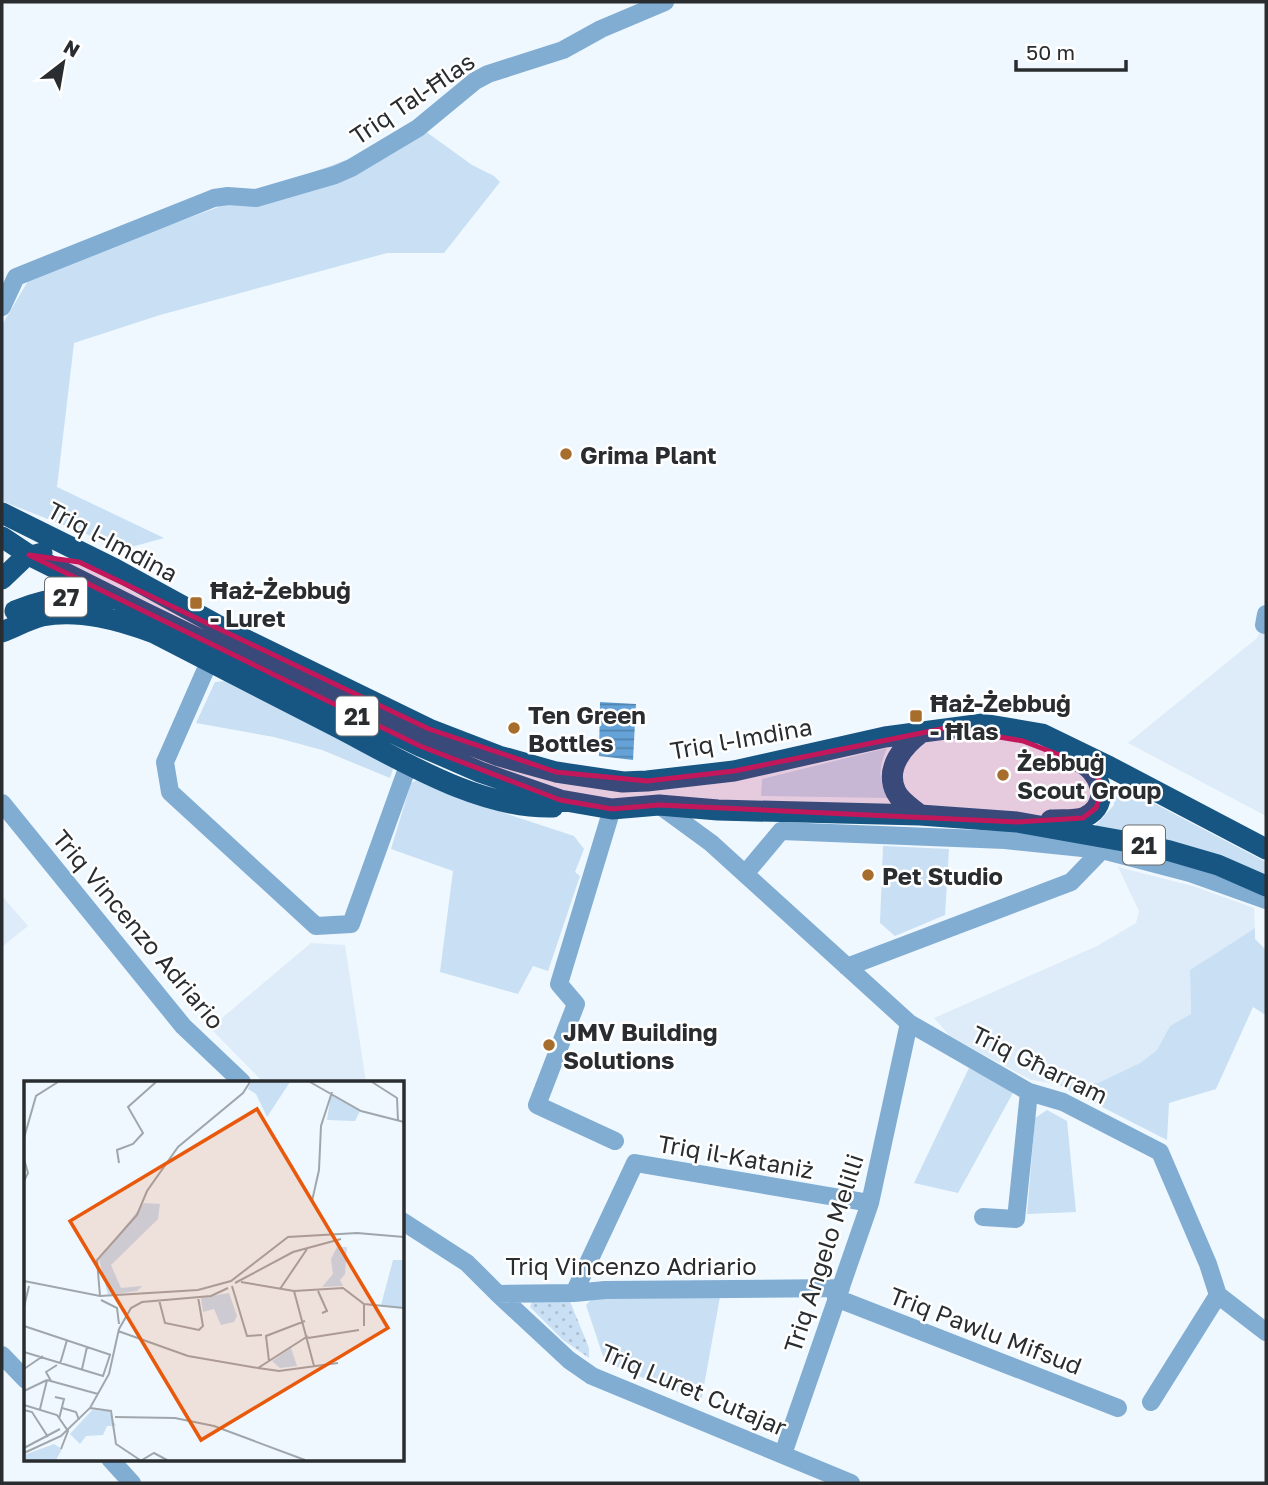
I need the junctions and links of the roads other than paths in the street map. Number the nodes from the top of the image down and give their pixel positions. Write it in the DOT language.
graph roads {
  1 [pos="665,2"];
  2 [pos="2,307"];
  3 [pos="2,513"];
  4 [pos="2,537"];
  5 [pos="27,556"];
  6 [pos="2,579"];
  7 [pos="132,607"];
  8 [pos="2,618"];
  9 [pos="2,632"];
  10 [pos="230,632"];
  11 [pos="209,662"];
  12 [pos="946,728"];
  13 [pos="922,732"];
  14 [pos="408,763"];
  15 [pos="2,803"];
  16 [pos="590,805"];
  17 [pos="659,805"];
  18 [pos="612,809"];
  19 [pos="719,810"];
  20 [pos="920,815"];
  21 [pos="1017,822"];
  22 [pos="711,843"];
  23 [pos="1266,849"];
  24 [pos="1102,850"];
  25 [pos="745,874"];
  26 [pos="1266,886"];
  27 [pos="1266,900"];
  28 [pos="847,967"];
  29 [pos="909,1023"];
  30 [pos="240,1081"];
  31 [pos="1029,1092"];
  32 [pos="615,1141"];
  33 [pos="870,1203"];
  34 [pos="982,1217"];
  35 [pos="404,1223"];
  36 [pos="574,1293"];
  37 [pos="839,1293"];
  38 [pos="498,1294"];
  39 [pos="1218,1295"];
  40 [pos="1266,1332"];
  41 [pos="2,1355"];
  42 [pos="24,1378"];
  43 [pos="1151,1402"];
  44 [pos="1118,1408"];
  45 [pos="783,1454"];
  46 [pos="111,1460"];
  47 [pos="132,1483"];
  48 [pos="851,1483"];
  1 -- 2 [label="street, Triq Tal-Ħlas"];
  3 -- 10 [label="highway, Triq l-Imdina / 21"];
  4 -- 5 [label="highway, Triq l-Imdina / 21"];
  5 -- 6 [label="highway, 27"];
  5 -- 7 [label="highway, Triq l-Imdina / 21"];
  5 -- 10 [label="highway"];
  7 -- 8 [label="highway, 27"];
  7 -- 16 [label="highway, Triq l-Imdina / 21"];
  9 -- 11 [label="highway"];
  10 -- 13 [label="highway, Triq l-Imdina / 21"];
  11 -- 14 [label="highway"];
  11 -- 14 [label="street"];
  12 -- 13 [label="highway, Triq l-Imdina / 21"];
  12 -- 21 [label="highway"];
  12 -- 23 [label="highway, Triq l-Imdina / 21"];
  13 -- 20 [label="highway"];
  14 -- 16 [label="highway"];
  15 -- 30 [label="street, Triq Vincenzo Adriario"];
  16 -- 18 [label="highway, Triq l-Imdina / 21"];
  17 -- 18 [label="highway, Triq l-Imdina / 21"];
  17 -- 19 [label="highway, Triq l-Imdina / 21"];
  17 -- 22 [label="street, Triq Għarram"];
  18 -- 32 [label="street"];
  19 -- 20 [label="highway, Triq l-Imdina / 21"];
  19 -- 22 [label="street"];
  20 -- 21 [label="highway, Triq l-Imdina / 21"];
  21 -- 26 [label="highway, Triq l-Imdina / 21"];
  22 -- 25 [label="street, Triq Għarram"];
  24 -- 25 [label="street"];
  24 -- 27 [label="street"];
  24 -- 28 [label="street"];
  25 -- 28 [label="street, Triq Għarram"];
  28 -- 29 [label="street, Triq Għarram"];
  29 -- 31 [label="street, Triq Għarram"];
  29 -- 33 [label="street, Triq Angelo Melilli"];
  31 -- 34 [label="street"];
  31 -- 39 [label="street, Triq Għarram"];
  33 -- 36 [label="street, Triq il-Kataniż"];
  33 -- 37 [label="street, Triq Angelo Melilli"];
  35 -- 38 [label="street, Triq Vincenzo Adriario"];
  36 -- 37 [label="street, Triq Vincenzo Adriario"];
  36 -- 38 [label="street, Triq Vincenzo Adriario"];
  37 -- 44 [label="street, Triq Pawlu Mifsud"];
  37 -- 45 [label="street, Triq Angelo Melilli"];
  38 -- 45 [label="street, Triq Luret Cutajar"];
  39 -- 40 [label="street"];
  39 -- 43 [label="street"];
  41 -- 42 [label="street"];
  45 -- 48 [label="street, Triq Luret Cutajar"];
  46 -- 47 [label="street"];
}
